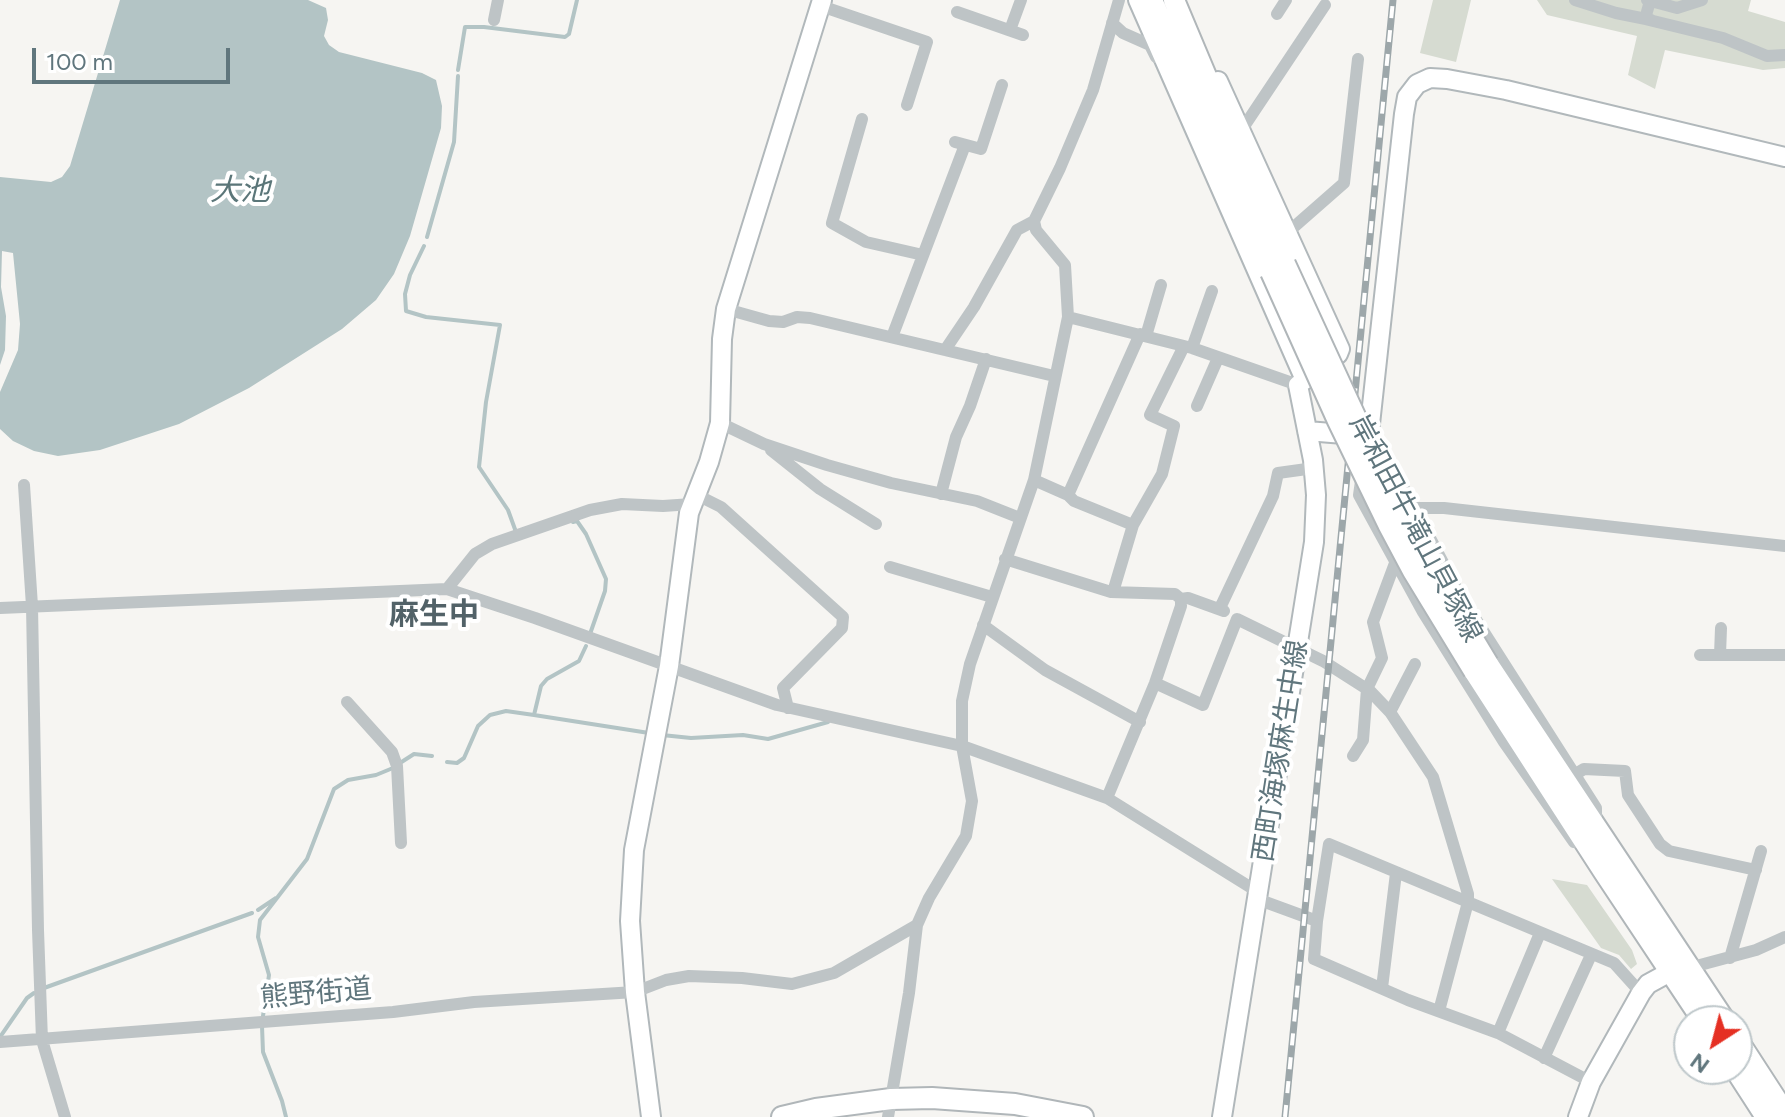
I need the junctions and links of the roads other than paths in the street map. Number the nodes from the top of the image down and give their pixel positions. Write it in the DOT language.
graph roads {
  1 [pos="498,0"];
  2 [pos="1021,0"];
  3 [pos="1119,0"];
  4 [pos="1138,0"];
  5 [pos="1152,0"];
  6 [pos="1175,0"];
  7 [pos="1286,0"];
  8 [pos="1575,0"];
  9 [pos="1649,0"];
  10 [pos="1702,0"];
  11 [pos="822,3"];
  12 [pos="1325,5"];
  13 [pos="957,12"];
  14 [pos="1277,14"];
  15 [pos="494,20"];
  16 [pos="1651,20"];
  17 [pos="1112,23"];
  18 [pos="1010,30"];
  19 [pos="1023,35"];
  20 [pos="1785,55"];
  21 [pos="1358,59"];
  22 [pos="1002,85"];
  23 [pos="907,105"];
  24 [pos="1187,108"];
  25 [pos="862,119"];
  26 [pos="1241,131"];
  27 [pos="1785,157"];
  28 [pos="1034,221"];
  29 [pos="1287,233"];
  30 [pos="923,255"];
  31 [pos="1278,268"];
  32 [pos="1161,285"];
  33 [pos="1212,291"];
  34 [pos="726,309"];
  35 [pos="1068,317"];
  36 [pos="1143,335"];
  37 [pos="892,337"];
  38 [pos="1188,347"];
  39 [pos="945,350"];
  40 [pos="1218,358"];
  41 [pos="986,359"];
  42 [pos="1054,376"];
  43 [pos="1302,382"];
  44 [pos="1197,406"];
  45 [pos="720,423"];
  46 [pos="1369,430"];
  47 [pos="1307,431"];
  48 [pos="764,444"];
  49 [pos="1314,468"];
  50 [pos="1034,480"];
  51 [pos="24,485"];
  52 [pos="941,494"];
  53 [pos="1068,495"];
  54 [pos="693,501"];
  55 [pos="1410,504"];
  56 [pos="1020,518"];
  57 [pos="1373,520"];
  58 [pos="876,524"];
  59 [pos="1133,525"];
  60 [pos="1785,546"];
  61 [pos="1005,559"];
  62 [pos="1395,563"];
  63 [pos="890,567"];
  64 [pos="447,589"];
  65 [pos="1113,592"];
  66 [pos="992,597"];
  67 [pos="1181,599"];
  68 [pos="32,606"];
  69 [pos="0,608"];
  70 [pos="1220,608"];
  71 [pos="1237,619"];
  72 [pos="983,625"];
  73 [pos="1721,628"];
  74 [pos="1778,639"];
  75 [pos="1298,649"];
  76 [pos="1700,655"];
  77 [pos="1720,655"];
  78 [pos="1782,655"];
  79 [pos="1415,664"];
  80 [pos="669,666"];
  81 [pos="1481,667"];
  82 [pos="1155,683"];
  83 [pos="1367,689"];
  84 [pos="347,702"];
  85 [pos="788,708"];
  86 [pos="1390,712"];
  87 [pos="1140,722"];
  88 [pos="962,746"];
  89 [pos="1353,756"];
  90 [pos="1574,775"];
  91 [pos="1107,798"];
  92 [pos="1596,829"];
  93 [pos="401,843"];
  94 [pos="1761,851"];
  95 [pos="1756,870"];
  96 [pos="1396,873"];
  97 [pos="1257,896"];
  98 [pos="1468,902"];
  99 [pos="1317,921"];
  100 [pos="917,925"];
  101 [pos="1640,926"];
  102 [pos="1540,933"];
  103 [pos="1785,937"];
  104 [pos="1591,955"];
  105 [pos="1730,958"];
  106 [pos="1691,968"];
  107 [pos="1670,972"];
  108 [pos="1382,988"];
  109 [pos="635,992"];
  110 [pos="1641,993"];
  111 [pos="1692,1005"];
  112 [pos="1715,1005"];
  113 [pos="1439,1011"];
  114 [pos="1498,1033"];
  115 [pos="42,1040"];
  116 [pos="0,1042"];
  117 [pos="1544,1058"];
  118 [pos="1753,1064"];
  119 [pos="1591,1082"];
  120 [pos="1745,1085"];
  121 [pos="890,1108"];
  122 [pos="1785,1113"];
  123 [pos="1076,1116"];
  124 [pos="65,1117"];
  125 [pos="651,1117"];
  126 [pos="782,1117"];
  127 [pos="1222,1117"];
  128 [pos="1578,1117"];
  129 [pos="1766,1117"];
  1 -- 15 [label="street"];
  2 -- 18 [label="street"];
  3 -- 17 [label="street"];
  4 -- 24 [label="street, 西町海塚麻生中線"];
  5 -- 31 [label="main road, 岸和田牛滝山貝塚線"];
  6 -- 26 [label="street"];
  6 -- 31 [label="main road, 岸和田牛滝山貝塚線"];
  7 -- 14 [label="street"];
  8 -- 16 [label="street"];
  9 -- 10 [label="street"];
  9 -- 16 [label="street"];
  11 -- 23 [label="street"];
  11 -- 34 [label="street"];
  12 -- 26 [label="street"];
  13 -- 18 [label="street"];
  16 -- 20 [label="street"];
  17 -- 24 [label="street"];
  17 -- 28 [label="street"];
  18 -- 19 [label="street"];
  21 -- 29 [label="street"];
  22 -- 30 [label="street"];
  24 -- 43 [label="street, 西町海塚麻生中線"];
  25 -- 30 [label="street"];
  26 -- 29 [label="street"];
  27 -- 46 [label="street"];
  28 -- 35 [label="street"];
  28 -- 39 [label="street"];
  29 -- 43 [label="street"];
  30 -- 37 [label="street"];
  31 -- 81 [label="main road, 岸和田牛滝山貝塚線, bridge"];
  32 -- 36 [label="street"];
  33 -- 38 [label="street"];
  34 -- 37 [label="street"];
  34 -- 45 [label="street"];
  35 -- 36 [label="street"];
  35 -- 42 [label="street"];
  36 -- 38 [label="street"];
  36 -- 53 [label="street"];
  37 -- 39 [label="street"];
  38 -- 40 [label="street"];
  38 -- 59 [label="street"];
  39 -- 41 [label="street"];
  40 -- 43 [label="street"];
  40 -- 44 [label="street"];
  41 -- 42 [label="street"];
  41 -- 52 [label="street"];
  42 -- 50 [label="street"];
  43 -- 47 [label="street, 西町海塚麻生中線"];
  45 -- 48 [label="street"];
  45 -- 54 [label="street"];
  46 -- 47 [label="street"];
  46 -- 55 [label="street"];
  46 -- 57 [label="street"];
  47 -- 49 [label="street, 西町海塚麻生中線"];
  48 -- 52 [label="street"];
  48 -- 58 [label="street"];
  49 -- 70 [label="street"];
  49 -- 75 [label="street, 西町海塚麻生中線"];
  50 -- 53 [label="street"];
  50 -- 56 [label="street"];
  51 -- 68 [label="street"];
  52 -- 56 [label="street"];
  53 -- 59 [label="street"];
  54 -- 64 [label="street"];
  54 -- 80 [label="street"];
  54 -- 85 [label="street"];
  55 -- 57 [label="street"];
  55 -- 60 [label="street"];
  55 -- 90 [label="street"];
  56 -- 61 [label="street"];
  57 -- 62 [label="street"];
  59 -- 65 [label="street"];
  61 -- 65 [label="street"];
  61 -- 66 [label="street"];
  62 -- 83 [label="street"];
  62 -- 101 [label="street"];
  63 -- 66 [label="street"];
  64 -- 68 [label="street"];
  64 -- 80 [label="street"];
  65 -- 67 [label="street"];
  66 -- 72 [label="street"];
  67 -- 70 [label="street"];
  67 -- 82 [label="street"];
  68 -- 69 [label="street"];
  68 -- 115 [label="street"];
  70 -- 71 [label="street"];
  71 -- 75 [label="street"];
  71 -- 82 [label="street"];
  72 -- 87 [label="street"];
  72 -- 88 [label="street"];
  73 -- 77 [label="street"];
  74 -- 78 [label="street"];
  75 -- 83 [label="street"];
  75 -- 97 [label="street, 西町海塚麻生中線"];
  76 -- 77 [label="street"];
  77 -- 78 [label="street"];
  79 -- 86 [label="street"];
  80 -- 85 [label="street"];
  80 -- 109 [label="street"];
  81 -- 92 [label="main road, 岸和田牛滝山貝塚線"];
  81 -- 101 [label="main road, 岸和田牛滝山貝塚線"];
  82 -- 87 [label="street"];
  83 -- 86 [label="street"];
  83 -- 89 [label="street"];
  84 -- 93 [label="street"];
  85 -- 88 [label="street"];
  86 -- 98 [label="street"];
  87 -- 91 [label="street"];
  88 -- 91 [label="street"];
  88 -- 100 [label="street"];
  90 -- 92 [label="street"];
  90 -- 95 [label="street"];
  91 -- 97 [label="street"];
  92 -- 106 [label="main road, 岸和田牛滝山貝塚線"];
  94 -- 95 [label="street"];
  95 -- 105 [label="street"];
  96 -- 98 [label="street"];
  96 -- 99 [label="street"];
  96 -- 108 [label="street"];
  97 -- 99 [label="street"];
  97 -- 127 [label="street, 西町海塚麻生中線"];
  98 -- 102 [label="street"];
  98 -- 113 [label="street"];
  99 -- 108 [label="street"];
  100 -- 109 [label="street, 熊野街道"];
  100 -- 121 [label="street"];
  101 -- 107 [label="main road, 岸和田牛滝山貝塚線"];
  102 -- 104 [label="street"];
  102 -- 114 [label="street"];
  103 -- 105 [label="street"];
  104 -- 110 [label="street"];
  104 -- 117 [label="street"];
  105 -- 106 [label="street"];
  106 -- 107 [label="street"];
  106 -- 112 [label="main road, 岸和田牛滝山貝塚線"];
  107 -- 110 [label="street"];
  107 -- 111 [label="main road, 岸和田牛滝山貝塚線"];
  108 -- 113 [label="street"];
  109 -- 115 [label="street, 熊野街道"];
  109 -- 125 [label="street"];
  110 -- 119 [label="street"];
  113 -- 114 [label="street"];
  114 -- 117 [label="street"];
  115 -- 116 [label="street, 熊野街道"];
  115 -- 124 [label="street"];
  117 -- 119 [label="street"];
  118 -- 122 [label="main road"];
  119 -- 128 [label="street"];
  120 -- 129 [label="main road"];
  121 -- 123 [label="main road"];
  121 -- 126 [label="main road"];
}
